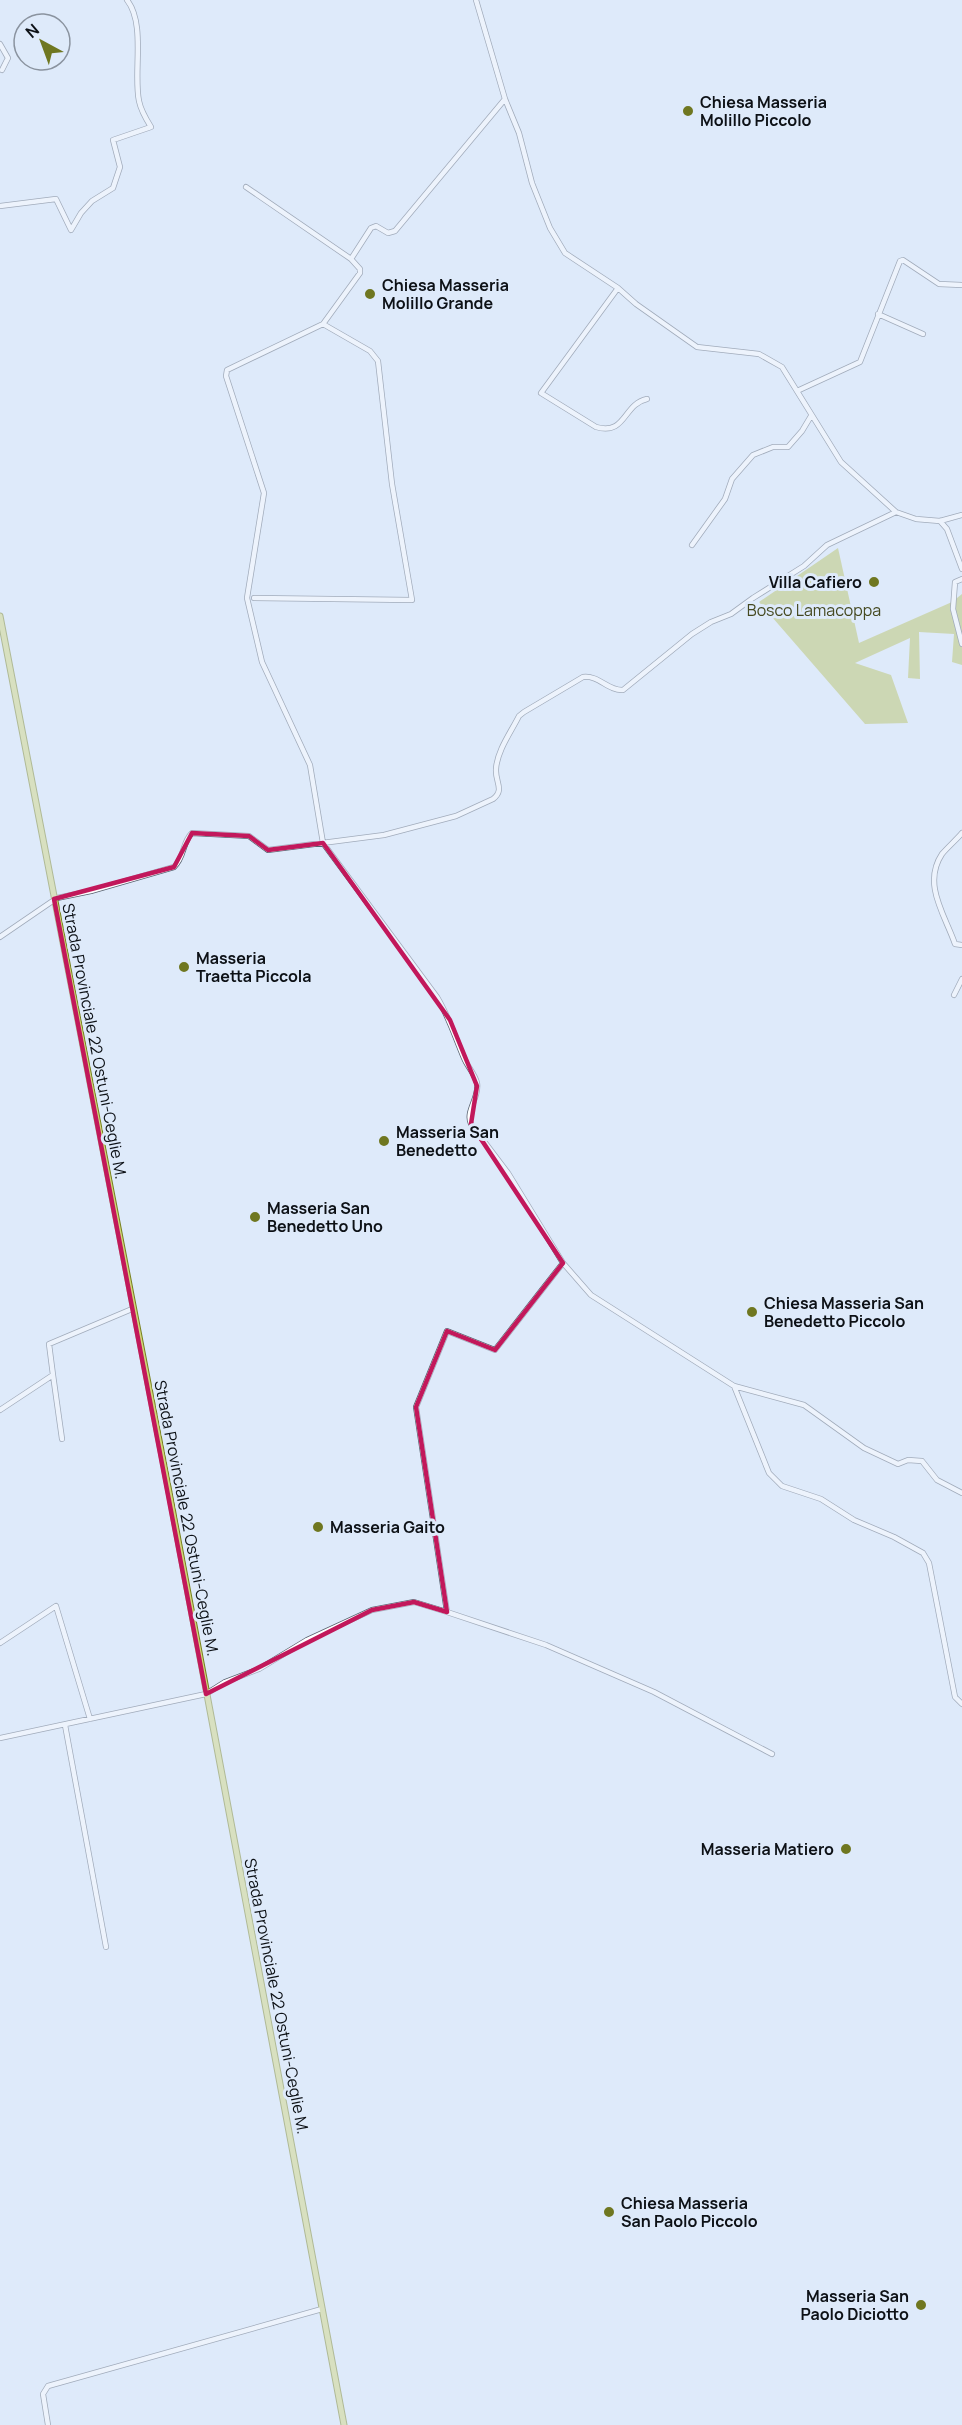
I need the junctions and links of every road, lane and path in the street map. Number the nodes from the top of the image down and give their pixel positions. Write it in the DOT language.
graph roads {
  1 [pos="127,0"];
  2 [pos="476,0"];
  3 [pos="0,44"];
  4 [pos="2,70"];
  5 [pos="505,99"];
  6 [pos="246,186"];
  7 [pos="0,206"];
  8 [pos="351,259"];
  9 [pos="962,285"];
  10 [pos="618,288"];
  11 [pos="878,314"];
  12 [pos="323,324"];
  13 [pos="923,334"];
  14 [pos="797,391"];
  15 [pos="647,399"];
  16 [pos="811,416"];
  17 [pos="896,512"];
  18 [pos="962,515"];
  19 [pos="940,521"];
  20 [pos="692,545"];
  21 [pos="962,569"];
  22 [pos="962,579"];
  23 [pos="254,598"];
  24 [pos="0,616"];
  25 [pos="962,644"];
  26 [pos="962,833"];
  27 [pos="323,843"];
  28 [pos="54,900"];
  29 [pos="0,937"];
  30 [pos="962,945"];
  31 [pos="962,979"];
  32 [pos="954,995"];
  33 [pos="562,1263"];
  34 [pos="132,1309"];
  35 [pos="53,1375"];
  36 [pos="734,1386"];
  37 [pos="0,1410"];
  38 [pos="62,1439"];
  39 [pos="962,1493"];
  40 [pos="447,1612"];
  41 [pos="0,1643"];
  42 [pos="206,1694"];
  43 [pos="962,1704"];
  44 [pos="90,1719"];
  45 [pos="66,1725"];
  46 [pos="0,1738"];
  47 [pos="772,1754"];
  48 [pos="106,1947"];
  49 [pos="322,2309"];
  50 [pos="48,2425"];
  51 [pos="344,2425"];
  1 -- 7 [label="street"];
  2 -- 5 [label="street"];
  3 -- 4 [label="street"];
  5 -- 8 [label="street"];
  5 -- 10 [label="street"];
  6 -- 8 [label="street"];
  8 -- 12 [label="street"];
  9 -- 11 [label="street"];
  10 -- 14 [label="street"];
  10 -- 15 [label="street"];
  11 -- 13 [label="street"];
  11 -- 14 [label="street"];
  12 -- 23 [label="street"];
  12 -- 27 [label="street"];
  14 -- 16 [label="street"];
  16 -- 17 [label="street"];
  16 -- 20 [label="street"];
  17 -- 19 [label="street"];
  17 -- 27 [label="street"];
  18 -- 19 [label="street"];
  19 -- 21 [label="street"];
  22 -- 25 [label="street"];
  24 -- 28 [label="main road, Strada Provinciale 22 Ostuni-Ceglie M."];
  26 -- 30 [label="street"];
  27 -- 28 [label="street"];
  27 -- 33 [label="street"];
  28 -- 29 [label="street"];
  28 -- 34 [label="main road, Strada Provinciale 22 Ostuni-Ceglie M."];
  31 -- 32 [label="street"];
  33 -- 36 [label="street"];
  33 -- 40 [label="street"];
  34 -- 35 [label="street"];
  34 -- 42 [label="main road, Strada Provinciale 22 Ostuni-Ceglie M."];
  35 -- 37 [label="street"];
  35 -- 38 [label="street"];
  36 -- 39 [label="street"];
  36 -- 43 [label="street"];
  40 -- 42 [label="street"];
  40 -- 47 [label="street"];
  41 -- 44 [label="street"];
  42 -- 44 [label="street"];
  42 -- 49 [label="main road, Strada Provinciale 22 Ostuni-Ceglie M."];
  44 -- 45 [label="street"];
  45 -- 46 [label="street"];
  45 -- 48 [label="street"];
  49 -- 50 [label="street"];
  49 -- 51 [label="main road, Strada Provinciale 22 Ostuni-Ceglie M."];
}
